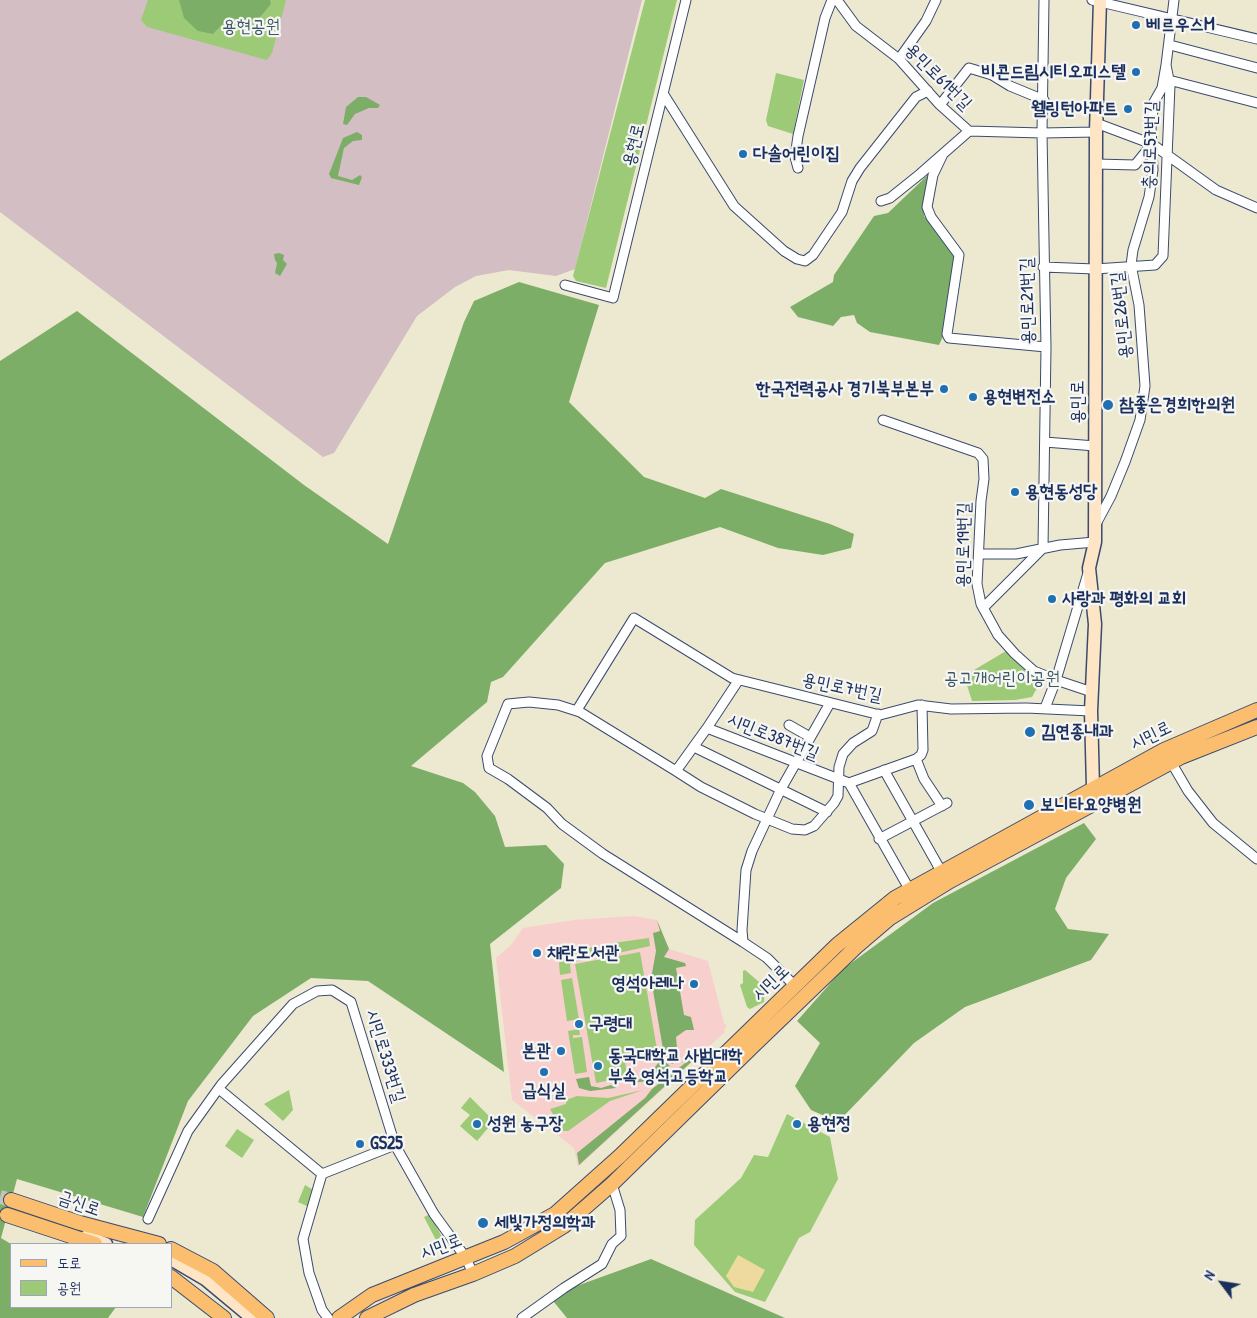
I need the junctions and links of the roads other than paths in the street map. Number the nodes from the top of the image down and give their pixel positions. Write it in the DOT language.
graph roads {
  1 [pos="686,0"];
  2 [pos="832,0"];
  3 [pos="837,0"];
  4 [pos="936,0"];
  5 [pos="1044,0"];
  6 [pos="1174,0"];
  7 [pos="1097,1"];
  8 [pos="1172,19"];
  9 [pos="1257,40"];
  10 [pos="1170,44"];
  11 [pos="899,59"];
  12 [pos="1257,68"];
  13 [pos="1166,79"];
  14 [pos="928,91"];
  15 [pos="664,95"];
  16 [pos="1044,100"];
  17 [pos="1257,103"];
  18 [pos="940,105"];
  19 [pos="1096,127"];
  20 [pos="969,131"];
  21 [pos="1042,133"];
  22 [pos="1152,144"];
  23 [pos="943,154"];
  24 [pos="1167,154"];
  25 [pos="1096,164"];
  26 [pos="798,168"];
  27 [pos="881,201"];
  28 [pos="1257,208"];
  29 [pos="1131,265"];
  30 [pos="1043,267"];
  31 [pos="1096,269"];
  32 [pos="565,285"];
  33 [pos="1046,346"];
  34 [pos="883,420"];
  35 [pos="1045,442"];
  36 [pos="1095,446"];
  37 [pos="1095,526"];
  38 [pos="1095,542"];
  39 [pos="1043,548"];
  40 [pos="979,554"];
  41 [pos="1089,568"];
  42 [pos="983,608"];
  43 [pos="1056,680"];
  44 [pos="738,681"];
  45 [pos="1092,692"];
  46 [pos="830,703"];
  47 [pos="922,705"];
  48 [pos="1045,708"];
  49 [pos="577,710"];
  50 [pos="1257,710"];
  51 [pos="1091,711"];
  52 [pos="878,714"];
  53 [pos="789,725"];
  54 [pos="1257,726"];
  55 [pos="707,728"];
  56 [pos="810,737"];
  57 [pos="694,747"];
  58 [pos="1164,750"];
  59 [pos="916,759"];
  60 [pos="796,762"];
  61 [pos="1171,762"];
  62 [pos="884,770"];
  63 [pos="676,771"];
  64 [pos="838,779"];
  65 [pos="848,783"];
  66 [pos="1093,787"];
  67 [pos="781,789"];
  68 [pos="1100,801"];
  69 [pos="827,812"];
  70 [pos="766,819"];
  71 [pos="914,821"];
  72 [pos="879,839"];
  73 [pos="1257,859"];
  74 [pos="942,872"];
  75 [pos="913,895"];
  76 [pos="743,942"];
  77 [pos="795,986"];
  78 [pos="219,1089"];
  79 [pos="395,1145"];
  80 [pos="322,1174"];
  81 [pos="612,1184"];
  82 [pos="11,1200"];
  83 [pos="7,1215"];
  84 [pos="148,1219"];
  85 [pos="80,1223"];
  86 [pos="38,1225"];
  87 [pos="92,1243"];
  88 [pos="104,1243"];
  89 [pos="131,1243"];
  90 [pos="155,1243"];
  91 [pos="172,1250"];
  92 [pos="466,1258"];
  93 [pos="172,1260"];
  94 [pos="172,1268"];
  95 [pos="189,1273"];
  96 [pos="473,1274"];
  97 [pos="172,1278"];
  98 [pos="224,1318"];
  99 [pos="240,1318"];
  100 [pos="252,1318"];
  101 [pos="267,1318"];
  102 [pos="328,1318"];
  103 [pos="339,1318"];
  104 [pos="367,1318"];
  105 [pos="522,1318"];
  1 -- 15 [label="street, 용현로"];
  2 -- 26 [label="street"];
  3 -- 11 [label="street, 용민로61번길"];
  4 -- 11 [label="street"];
  5 -- 16 [label="street, 용민로21번길"];
  6 -- 8 [label="street, 충의로57번길"];
  7 -- 8 [label="street"];
  7 -- 19 [label="street, 용민로"];
  8 -- 9 [label="street"];
  8 -- 10 [label="street, 충의로57번길"];
  10 -- 12 [label="street"];
  10 -- 13 [label="street, 충의로57번길"];
  11 -- 14 [label="street, 용민로61번길"];
  13 -- 17 [label="street"];
  13 -- 22 [label="street, 용민로26번길"];
  13 -- 24 [label="street, 충의로57번길"];
  14 -- 15 [label="street"];
  14 -- 18 [label="street, 용민로61번길"];
  15 -- 32 [label="street, 용현로"];
  16 -- 18 [label="street"];
  16 -- 21 [label="street, 용민로21번길"];
  18 -- 20 [label="street, 용민로61번길"];
  19 -- 21 [label="street, 용민로61번길"];
  19 -- 22 [label="street"];
  19 -- 25 [label="street, 용민로"];
  20 -- 21 [label="street, 용민로61번길"];
  20 -- 23 [label="street"];
  21 -- 30 [label="street, 용민로21번길"];
  22 -- 24 [label="street"];
  22 -- 25 [label="street"];
  22 -- 29 [label="street, 용민로26번길"];
  23 -- 27 [label="street"];
  23 -- 33 [label="street"];
  24 -- 28 [label="street"];
  24 -- 29 [label="street, 충의로57번길"];
  25 -- 31 [label="street, 용민로"];
  29 -- 31 [label="street, 충의로57번길"];
  29 -- 37 [label="street, 용민로26번길"];
  30 -- 31 [label="street, 충의로57번길"];
  30 -- 33 [label="street, 용민로21번길"];
  31 -- 36 [label="street, 용민로"];
  33 -- 35 [label="street, 용민로21번길"];
  34 -- 40 [label="street, 용민로19번길"];
  35 -- 36 [label="street"];
  35 -- 39 [label="street, 용민로21번길"];
  36 -- 37 [label="street, 용민로"];
  37 -- 38 [label="street, 용민로"];
  38 -- 39 [label="street"];
  38 -- 41 [label="street, 용민로"];
  39 -- 40 [label="street"];
  39 -- 42 [label="street"];
  40 -- 42 [label="street, 용민로19번길"];
  41 -- 43 [label="street"];
  41 -- 45 [label="street, 용민로"];
  42 -- 43 [label="street, 용민로19번길"];
  43 -- 45 [label="street, 용민로19번길"];
  43 -- 48 [label="street"];
  44 -- 46 [label="street, 용민로7번길"];
  44 -- 49 [label="street, 용민로7번길"];
  44 -- 55 [label="street"];
  45 -- 51 [label="street, 용민로"];
  46 -- 52 [label="street, 용민로7번길"];
  46 -- 56 [label="street"];
  47 -- 48 [label="street, 용민로7번길"];
  47 -- 52 [label="street, 용민로7번길"];
  47 -- 59 [label="street"];
  48 -- 51 [label="street, 용민로7번길"];
  49 -- 63 [label="street"];
  49 -- 76 [label="street"];
  50 -- 58 [label="main road, 시민로"];
  51 -- 66 [label="street, 용민로"];
  52 -- 64 [label="street"];
  53 -- 56 [label="street"];
  54 -- 61 [label="main road, 시민로"];
  55 -- 57 [label="street, 시민로387번길"];
  55 -- 60 [label="street, 시민로387번길"];
  56 -- 60 [label="street"];
  57 -- 63 [label="street, 시민로387번길"];
  57 -- 67 [label="street"];
  58 -- 61 [label="street"];
  58 -- 66 [label="main road, 시민로"];
  59 -- 62 [label="street"];
  59 -- 71 [label="street"];
  60 -- 64 [label="street, 시민로387번길"];
  60 -- 67 [label="street"];
  61 -- 68 [label="main road, 시민로"];
  61 -- 73 [label="street"];
  62 -- 65 [label="street"];
  62 -- 71 [label="street"];
  63 -- 70 [label="street"];
  64 -- 65 [label="street, 시민로387번길"];
  64 -- 69 [label="street"];
  65 -- 72 [label="street"];
  66 -- 68 [label="street, 용민로"];
  66 -- 74 [label="main road, 시민로"];
  67 -- 69 [label="street"];
  67 -- 70 [label="street"];
  68 -- 75 [label="main road, 시민로"];
  69 -- 70 [label="street"];
  70 -- 76 [label="street"];
  71 -- 72 [label="street"];
  71 -- 74 [label="street"];
  72 -- 75 [label="street"];
  74 -- 75 [label="main road, 시민로"];
  75 -- 77 [label="main road, 시민로"];
  75 -- 81 [label="main road, 시민로"];
  76 -- 77 [label="street"];
  77 -- 92 [label="main road, 시민로"];
  78 -- 79 [label="street, 시민로333번길"];
  78 -- 80 [label="street"];
  78 -- 84 [label="street, 시민로333번길"];
  79 -- 80 [label="street"];
  79 -- 92 [label="street, 시민로333번길"];
  80 -- 102 [label="street"];
  81 -- 96 [label="main road, 시민로"];
  81 -- 105 [label="street"];
  82 -- 85 [label="main road, 금신로"];
  83 -- 86 [label="main road, 금신로"];
  85 -- 89 [label="street, 금신로"];
  85 -- 90 [label="main road"];
  86 -- 87 [label="main road"];
  86 -- 88 [label="street, 금신로"];
  91 -- 101 [label="main road"];
  92 -- 96 [label="street, 시민로333번길"];
  92 -- 103 [label="main road, 시민로"];
  93 -- 95 [label="street"];
  94 -- 95 [label="street"];
  95 -- 99 [label="street"];
  95 -- 100 [label="street"];
  96 -- 104 [label="main road, 시민로"];
  97 -- 98 [label="main road"];
}
